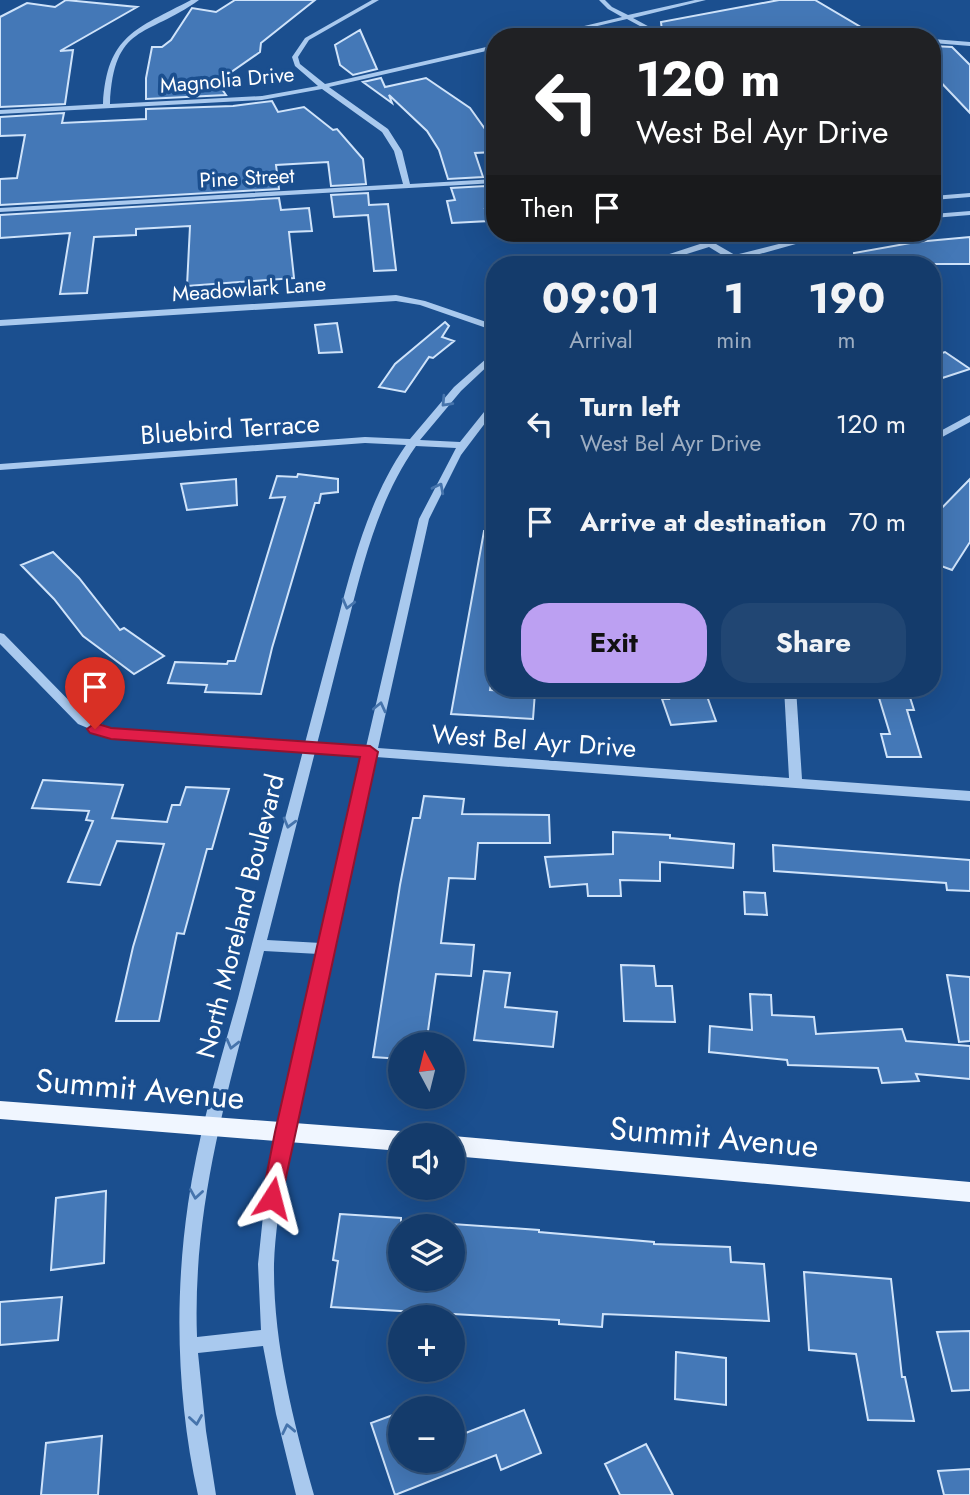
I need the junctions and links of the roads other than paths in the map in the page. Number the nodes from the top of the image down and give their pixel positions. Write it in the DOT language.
graph roads {
  1 [pos="196,0"];
  2 [pos="376,0"];
  3 [pos="602,0"];
  4 [pos="703,0"];
  5 [pos="627,17"];
  6 [pos="580,28"];
  7 [pos="648,28"];
  8 [pos="941,42"];
  9 [pos="970,44"];
  10 [pos="486,49"];
  11 [pos="323,87"];
  12 [pos="106,107"];
  13 [pos="0,113"];
  14 [pos="486,182"];
  15 [pos="407,186"];
  16 [pos="970,195"];
  17 [pos="941,197"];
  18 [pos="0,210"];
  19 [pos="970,212"];
  20 [pos="941,215"];
  21 [pos="711,242"];
  22 [pos="796,242"];
  23 [pos="708,243"];
  24 [pos="671,256"];
  25 [pos="730,256"];
  26 [pos="741,256"];
  27 [pos="0,323"];
  28 [pos="486,325"];
  29 [pos="486,363"];
  30 [pos="486,415"];
  31 [pos="970,418"];
  32 [pos="941,434"];
  33 [pos="414,441"];
  34 [pos="462,445"];
  35 [pos="0,467"];
  36 [pos="0,637"];
  37 [pos="791,697"];
  38 [pos="95,729"];
  39 [pos="309,747"];
  40 [pos="370,752"];
  41 [pos="796,783"];
  42 [pos="970,796"];
  43 [pos="258,945"];
  44 [pos="326,949"];
  45 [pos="0,1110"];
  46 [pos="211,1127"];
  47 [pos="285,1132"];
  48 [pos="388,1140"];
  49 [pos="465,1147"];
  50 [pos="970,1192"];
  51 [pos="271,1337"];
  52 [pos="189,1346"];
  53 [pos="207,1495"];
  54 [pos="305,1495"];
  1 -- 12 [label="street"];
  2 -- 11 [label="street"];
  3 -- 5 [label="street"];
  4 -- 5 [label="street"];
  5 -- 6 [label="street"];
  5 -- 7 [label="street"];
  8 -- 9 [label="street"];
  10 -- 11 [label="street, Magnolia Drive"];
  11 -- 12 [label="street, Magnolia Drive"];
  11 -- 15 [label="street"];
  12 -- 13 [label="street, Magnolia Drive"];
  14 -- 15 [label="street, Pine Street"];
  15 -- 18 [label="street, Pine Street"];
  16 -- 17 [label="street"];
  19 -- 20 [label="street"];
  21 -- 23 [label="street"];
  22 -- 26 [label="street"];
  23 -- 24 [label="street"];
  23 -- 25 [label="street"];
  27 -- 28 [label="street, Meadowlark Lane"];
  29 -- 33 [label="street, North Moreland Boulevard, one-way"];
  30 -- 34 [label="street"];
  31 -- 32 [label="street"];
  33 -- 34 [label="street, Bluebird Terrace"];
  33 -- 35 [label="street, Bluebird Terrace"];
  33 -- 39 [label="street, North Moreland Boulevard, one-way"];
  40 -- 34 [label="street, one-way"];
  36 -- 38 [label="street"];
  37 -- 41 [label="street"];
  38 -- 39 [label="street, West Bel Ayr Drive"];
  39 -- 40 [label="street, West Bel Ayr Drive"];
  39 -- 43 [label="street, North Moreland Boulevard, one-way"];
  40 -- 41 [label="street, West Bel Ayr Drive"];
  40 -- 44 [label="street"];
  41 -- 42 [label="street, West Bel Ayr Drive"];
  43 -- 44 [label="street"];
  43 -- 46 [label="street, North Moreland Boulevard, one-way"];
  44 -- 47 [label="street"];
  45 -- 46 [label="main road, Summit Avenue"];
  46 -- 47 [label="main road, Summit Avenue"];
  46 -- 52 [label="street, North Moreland Boulevard, one-way"];
  47 -- 48 [label="main road, Summit Avenue"];
  47 -- 51 [label="street"];
  49 -- 50 [label="main road, Summit Avenue"];
  51 -- 52 [label="street"];
  54 -- 51 [label="street, one-way"];
  52 -- 53 [label="street, North Moreland Boulevard, one-way"];
}
